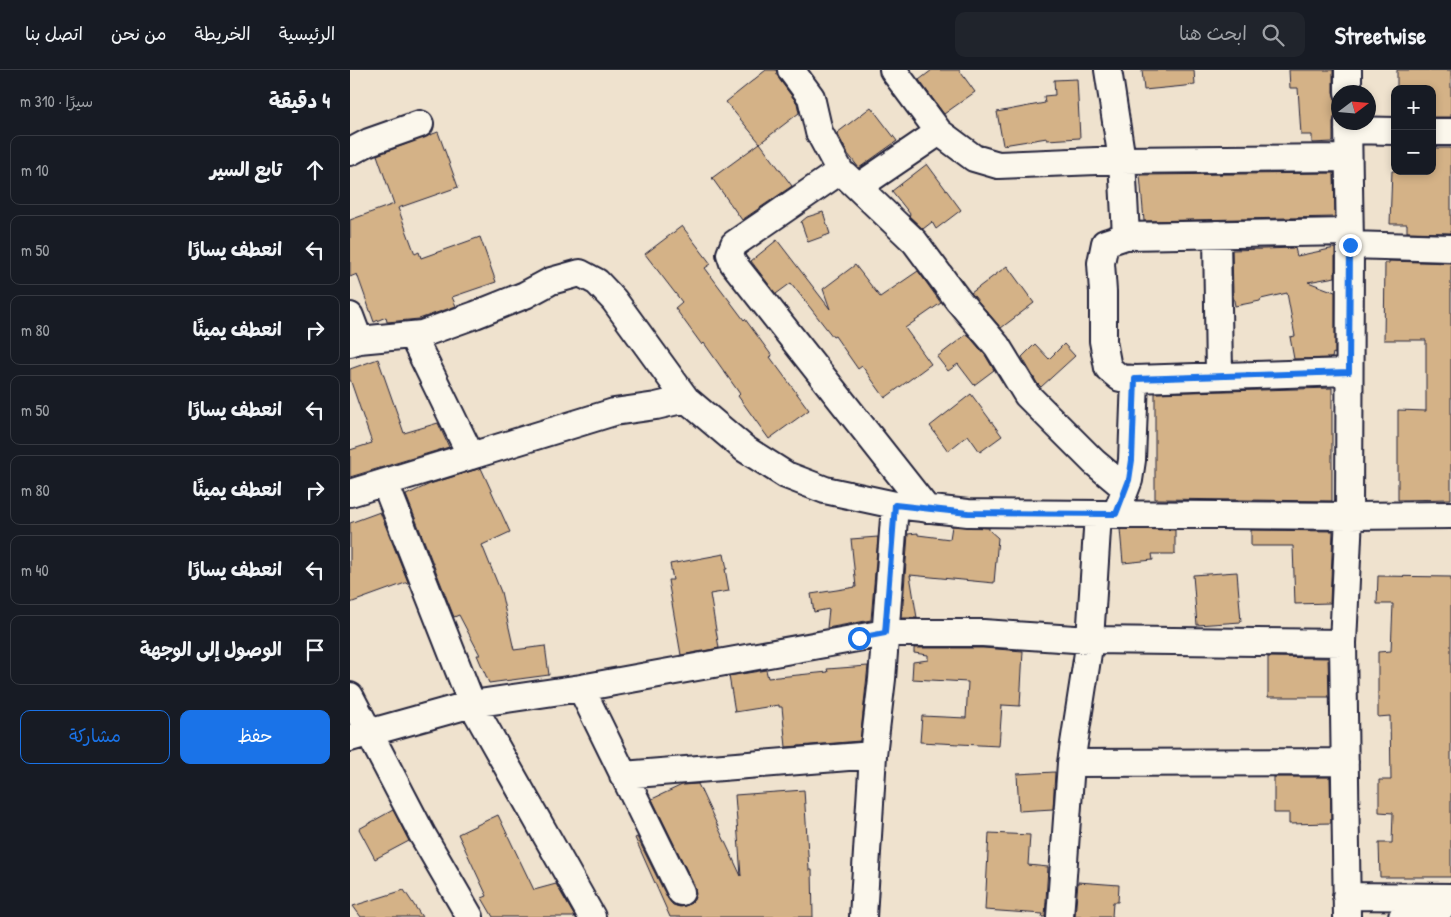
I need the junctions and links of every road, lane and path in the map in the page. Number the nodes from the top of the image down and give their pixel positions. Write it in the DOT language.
graph roads {
  1 [pos="791,70"];
  2 [pos="893,70"];
  3 [pos="1108,70"];
  4 [pos="1348,70"];
  5 [pos="1348,85"];
  6 [pos="420,124"];
  7 [pos="1376,129"];
  8 [pos="1348,130"];
  9 [pos="1391,131"];
  10 [pos="939,132"];
  11 [pos="1436,132"];
  12 [pos="1451,132"];
  13 [pos="350,152"];
  14 [pos="1348,158"];
  15 [pos="1122,160"];
  16 [pos="849,179"];
  17 [pos="1217,234"];
  18 [pos="1126,236"];
  19 [pos="1350,238"];
  20 [pos="1451,248"];
  21 [pos="353,333"];
  22 [pos="412,335"];
  23 [pos="1349,372"];
  24 [pos="1218,376"];
  25 [pos="1135,379"];
  26 [pos="686,398"];
  27 [pos="471,456"];
  28 [pos="385,483"];
  29 [pos="1126,488"];
  30 [pos="350,492"];
  31 [pos="895,505"];
  32 [pos="927,509"];
  33 [pos="1107,514"];
  34 [pos="1451,515"];
  35 [pos="1349,516"];
  36 [pos="885,633"];
  37 [pos="1090,640"];
  38 [pos="1343,643"];
  39 [pos="581,688"];
  40 [pos="350,696"];
  41 [pos="472,704"];
  42 [pos="360,735"];
  43 [pos="873,755"];
  44 [pos="1345,762"];
  45 [pos="1071,763"];
  46 [pos="623,775"];
  47 [pos="681,892"];
  48 [pos="1451,897"];
  49 [pos="1451,905"];
  50 [pos="1347,907"];
  51 [pos="470,917"];
  52 [pos="592,917"];
  53 [pos="863,917"];
  54 [pos="1060,917"];
  55 [pos="1402,917"];
  1 -- 16 [label="street"];
  2 -- 10 [label="street"];
  3 -- 15 [label="street"];
  4 -- 5 [label="street"];
  6 -- 13 [label="street"];
  7 -- 9 [label="street"];
  8 -- 14 [label="street"];
  10 -- 15 [label="street"];
  10 -- 16 [label="street"];
  11 -- 12 [label="street"];
  14 -- 15 [label="street"];
  14 -- 19 [label="street"];
  15 -- 18 [label="street"];
  16 -- 29 [label="street"];
  16 -- 32 [label="street"];
  17 -- 18 [label="street"];
  17 -- 19 [label="street"];
  17 -- 24 [label="street"];
  18 -- 25 [label="street"];
  19 -- 20 [label="street"];
  19 -- 23 [label="street"];
  21 -- 22 [label="street"];
  22 -- 26 [label="street"];
  22 -- 27 [label="street"];
  23 -- 24 [label="street"];
  23 -- 35 [label="street"];
  24 -- 25 [label="street"];
  25 -- 29 [label="street"];
  26 -- 27 [label="street"];
  26 -- 31 [label="street"];
  27 -- 28 [label="street"];
  28 -- 30 [label="street"];
  28 -- 41 [label="street"];
  29 -- 33 [label="street"];
  31 -- 32 [label="street"];
  31 -- 36 [label="street"];
  32 -- 33 [label="street"];
  33 -- 35 [label="street"];
  33 -- 37 [label="street"];
  34 -- 35 [label="street"];
  35 -- 38 [label="street"];
  36 -- 37 [label="street"];
  36 -- 39 [label="street"];
  36 -- 43 [label="street"];
  37 -- 38 [label="street"];
  37 -- 45 [label="street"];
  38 -- 44 [label="street"];
  39 -- 41 [label="street"];
  39 -- 46 [label="street"];
  40 -- 42 [label="street"];
  41 -- 42 [label="street"];
  41 -- 52 [label="street"];
  42 -- 51 [label="street"];
  43 -- 46 [label="street"];
  43 -- 53 [label="street"];
  44 -- 45 [label="street"];
  44 -- 50 [label="street"];
  45 -- 54 [label="street"];
  46 -- 47 [label="street"];
  48 -- 50 [label="street"];
  49 -- 55 [label="street"];
}
